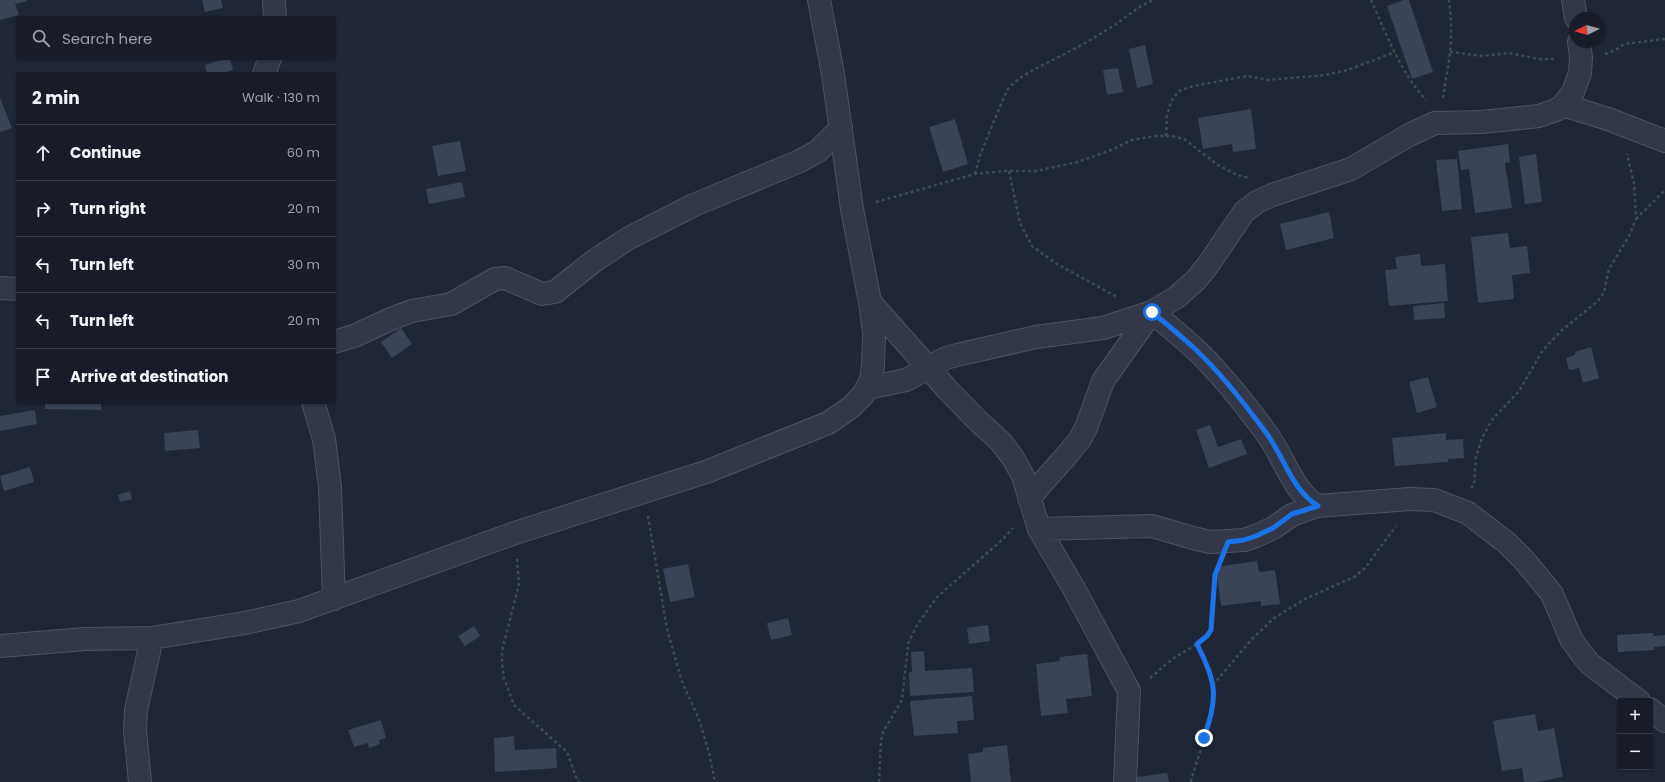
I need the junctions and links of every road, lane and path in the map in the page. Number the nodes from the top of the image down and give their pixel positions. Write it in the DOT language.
graph roads {
  1 [pos="274,0"];
  2 [pos="819,0"];
  3 [pos="1154,0"];
  4 [pos="1371,0"];
  5 [pos="1449,0"];
  6 [pos="1573,0"];
  7 [pos="1575,12"];
  8 [pos="275,16"];
  9 [pos="1665,39"];
  10 [pos="1580,49"];
  11 [pos="1395,52"];
  12 [pos="1450,52"];
  13 [pos="269,60"];
  14 [pos="265,72"];
  15 [pos="1563,105"];
  16 [pos="1438,118"];
  17 [pos="1622,124"];
  18 [pos="841,128"];
  19 [pos="1166,136"];
  20 [pos="1665,141"];
  21 [pos="1008,171"];
  22 [pos="975,174"];
  23 [pos="1251,178"];
  24 [pos="1665,190"];
  25 [pos="852,209"];
  26 [pos="1636,219"];
  27 [pos="0,288"];
  28 [pos="16,289"];
  29 [pos="870,302"];
  30 [pos="1152,312"];
  31 [pos="336,341"];
  32 [pos="929,367"];
  33 [pos="868,388"];
  34 [pos="315,404"];
  35 [pos="644,492"];
  36 [pos="1029,498"];
  37 [pos="1417,499"];
  38 [pos="1318,506"];
  39 [pos="1455,507"];
  40 [pos="1039,529"];
  41 [pos="515,533"];
  42 [pos="1228,542"];
  43 [pos="334,599"];
  44 [pos="152,638"];
  45 [pos="1197,644"];
  46 [pos="0,646"];
  47 [pos="1213,685"];
  48 [pos="1129,691"];
  49 [pos="1635,698"];
  50 [pos="1653,711"];
  51 [pos="1665,721"];
  52 [pos="140,782"];
  53 [pos="579,782"];
  54 [pos="714,782"];
  55 [pos="879,782"];
  56 [pos="1125,782"];
  57 [pos="1190,782"];
  1 -- 8 [label="street"];
  2 -- 18 [label="street"];
  3 -- 22 [label="path"];
  4 -- 11 [label="path"];
  5 -- 12 [label="path"];
  6 -- 7 [label="street"];
  9 -- 10 [label="path"];
  10 -- 12 [label="path"];
  10 -- 15 [label="street"];
  11 -- 16 [label="path"];
  11 -- 19 [label="path"];
  12 -- 16 [label="path"];
  13 -- 14 [label="street"];
  15 -- 16 [label="street"];
  15 -- 17 [label="street"];
  16 -- 30 [label="street"];
  17 -- 20 [label="street"];
  17 -- 26 [label="path"];
  18 -- 25 [label="street"];
  18 -- 31 [label="street"];
  19 -- 21 [label="path"];
  19 -- 23 [label="path"];
  21 -- 22 [label="path"];
  21 -- 30 [label="path"];
  22 -- 25 [label="path"];
  24 -- 26 [label="path"];
  25 -- 29 [label="street"];
  26 -- 39 [label="path"];
  27 -- 28 [label="street"];
  29 -- 32 [label="street"];
  29 -- 33 [label="street"];
  30 -- 32 [label="street"];
  30 -- 36 [label="street"];
  30 -- 38 [label="street"];
  32 -- 33 [label="street"];
  32 -- 36 [label="street"];
  33 -- 35 [label="street"];
  34 -- 43 [label="street"];
  35 -- 41 [label="street"];
  35 -- 54 [label="path"];
  36 -- 40 [label="street"];
  36 -- 55 [label="path"];
  37 -- 38 [label="street"];
  37 -- 39 [label="street"];
  37 -- 47 [label="path"];
  38 -- 42 [label="street"];
  39 -- 49 [label="street"];
  40 -- 42 [label="street"];
  40 -- 48 [label="street"];
  41 -- 43 [label="street"];
  41 -- 53 [label="path"];
  42 -- 45 [label="path"];
  43 -- 44 [label="street"];
  44 -- 46 [label="street"];
  44 -- 52 [label="street"];
  45 -- 47 [label="path"];
  45 -- 48 [label="path"];
  47 -- 57 [label="path"];
  48 -- 56 [label="street"];
  50 -- 51 [label="street"];
}
